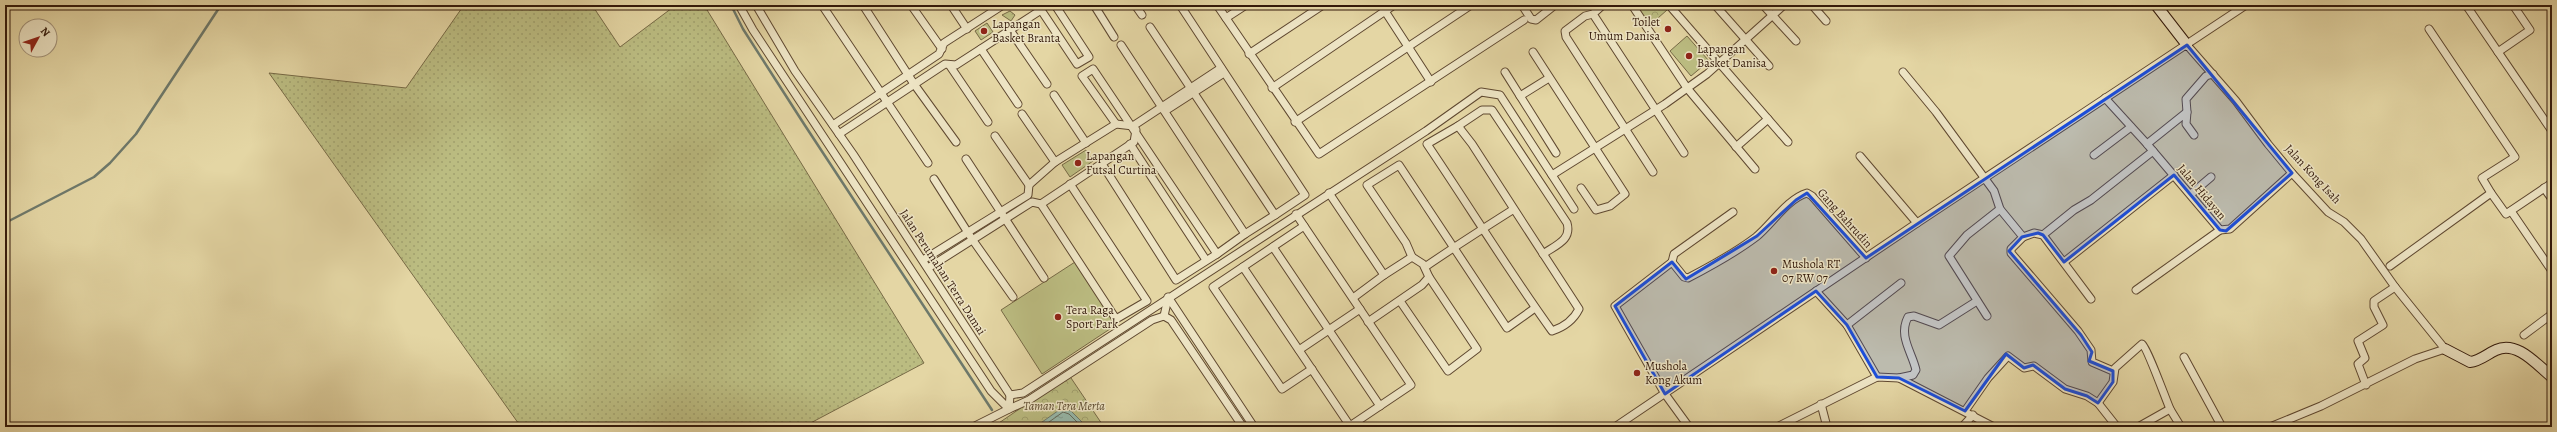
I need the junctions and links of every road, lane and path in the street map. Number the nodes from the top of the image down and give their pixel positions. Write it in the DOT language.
graph roads {
  1 [pos="739,5"];
  2 [pos="756,5"];
  3 [pos="822,5"];
  4 [pos="863,5"];
  5 [pos="911,5"];
  6 [pos="951,5"];
  7 [pos="1055,5"];
  8 [pos="1094,5"];
  9 [pos="1135,5"];
  10 [pos="1180,5"];
  11 [pos="1217,5"];
  12 [pos="1246,5"];
  13 [pos="1322,5"];
  14 [pos="1394,5"];
  15 [pos="1471,5"];
  16 [pos="1522,5"];
  17 [pos="1555,5"];
  18 [pos="1603,5"];
  19 [pos="1632,5"];
  20 [pos="1669,5"];
  21 [pos="1715,5"];
  22 [pos="1763,5"];
  23 [pos="1784,5"];
  24 [pos="1812,5"];
  25 [pos="2156,5"];
  26 [pos="2246,5"];
  27 [pos="2466,5"];
  28 [pos="2513,5"];
  29 [pos="999,6"];
  30 [pos="1043,7"];
  31 [pos="1383,8"];
  32 [pos="1593,14"];
  33 [pos="1142,15"];
  34 [pos="1772,16"];
  35 [pos="1226,18"];
  36 [pos="1524,20"];
  37 [pos="1826,21"];
  38 [pos="1150,27"];
  39 [pos="967,29"];
  40 [pos="2428,29"];
  41 [pos="1010,30"];
  42 [pos="1114,36"];
  43 [pos="1745,40"];
  44 [pos="1796,42"];
  45 [pos="1121,45"];
  46 [pos="2187,45"];
  47 [pos="1407,46"];
  48 [pos="981,49"];
  49 [pos="940,52"];
  50 [pos="1533,52"];
  51 [pos="2498,52"];
  52 [pos="1250,54"];
  53 [pos="1720,62"];
  54 [pos="948,65"];
  55 [pos="1769,66"];
  56 [pos="1222,71"];
  57 [pos="1505,72"];
  58 [pos="1903,72"];
  59 [pos="2213,74"];
  60 [pos="908,75"];
  61 [pos="1549,78"];
  62 [pos="1431,82"];
  63 [pos="914,84"];
  64 [pos="1046,84"];
  65 [pos="1272,88"];
  66 [pos="1687,88"];
  67 [pos="1192,91"];
  68 [pos="881,94"];
  69 [pos="1054,95"];
  70 [pos="1520,96"];
  71 [pos="2104,98"];
  72 [pos="886,103"];
  73 [pos="1018,104"];
  74 [pos="1163,109"];
  75 [pos="1656,110"];
  76 [pos="2187,112"];
  77 [pos="1022,114"];
  78 [pos="1768,119"];
  79 [pos="988,122"];
  80 [pos="1295,122"];
  81 [pos="1116,124"];
  82 [pos="833,125"];
  83 [pos="1458,126"];
  84 [pos="2131,127"];
  85 [pos="1134,128"];
  86 [pos="1625,129"];
  87 [pos="2552,131"];
  88 [pos="839,134"];
  89 [pos="2194,134"];
  90 [pos="995,136"];
  91 [pos="956,142"];
  92 [pos="1788,142"];
  93 [pos="1086,143"];
  94 [pos="1130,144"];
  95 [pos="2147,144"];
  96 [pos="1736,147"];
  97 [pos="1594,148"];
  98 [pos="2153,151"];
  99 [pos="1556,153"];
  100 [pos="1684,153"];
  101 [pos="2094,155"];
  102 [pos="1860,156"];
  103 [pos="966,159"];
  104 [pos="1055,162"];
  105 [pos="928,163"];
  106 [pos="1102,164"];
  107 [pos="1755,169"];
  108 [pos="1653,172"];
  109 [pos="2292,173"];
  110 [pos="1552,175"];
  111 [pos="2174,175"];
  112 [pos="1985,178"];
  113 [pos="2211,178"];
  114 [pos="934,179"];
  115 [pos="2552,183"];
  116 [pos="1070,184"];
  117 [pos="1029,185"];
  118 [pos="1581,188"];
  119 [pos="2544,188"];
  120 [pos="1329,193"];
  121 [pos="2491,193"];
  122 [pos="2190,194"];
  123 [pos="1030,199"];
  124 [pos="2552,199"];
  125 [pos="1041,204"];
  126 [pos="1514,209"];
  127 [pos="1574,209"];
  128 [pos="2000,209"];
  129 [pos="2510,211"];
  130 [pos="1733,212"];
  131 [pos="1002,213"];
  132 [pos="1296,214"];
  133 [pos="1275,215"];
  134 [pos="1006,219"];
  135 [pos="1917,223"];
  136 [pos="1304,226"];
  137 [pos="1484,228"];
  138 [pos="2220,230"];
  139 [pos="968,231"];
  140 [pos="1245,234"];
  141 [pos="2043,236"];
  142 [pos="2023,237"];
  143 [pos="972,239"];
  144 [pos="1273,247"];
  145 [pos="1453,247"];
  146 [pos="1217,254"];
  147 [pos="1543,254"];
  148 [pos="1412,257"];
  149 [pos="1866,258"];
  150 [pos="923,260"];
  151 [pos="1206,260"];
  152 [pos="1672,262"];
  153 [pos="2064,262"];
  154 [pos="2390,266"];
  155 [pos="1243,267"];
  156 [pos="928,268"];
  157 [pos="1425,268"];
  158 [pos="2552,271"];
  159 [pos="1384,275"];
  160 [pos="1428,277"];
  161 [pos="1044,278"];
  162 [pos="1901,283"];
  163 [pos="2394,287"];
  164 [pos="2136,290"];
  165 [pos="1816,291"];
  166 [pos="1013,297"];
  167 [pos="1168,297"];
  168 [pos="1353,298"];
  169 [pos="2091,299"];
  170 [pos="1400,301"];
  171 [pos="1977,301"];
  172 [pos="1535,308"];
  173 [pos="1360,309"];
  174 [pos="2552,314"];
  175 [pos="1164,316"];
  176 [pos="1987,316"];
  177 [pos="1368,322"];
  178 [pos="1847,325"];
  179 [pos="1329,330"];
  180 [pos="2524,334"];
  181 [pos="2445,349"];
  182 [pos="1299,350"];
  183 [pos="2184,357"];
  184 [pos="1312,369"];
  185 [pos="2113,371"];
  186 [pos="1877,377"];
  187 [pos="2552,377"];
  188 [pos="1899,378"];
  189 [pos="2366,385"];
  190 [pos="1665,394"];
  191 [pos="1010,395"];
  192 [pos="2098,403"];
  193 [pos="1821,404"];
  194 [pos="1380,406"];
  195 [pos="1009,409"];
  196 [pos="2170,409"];
  197 [pos="1965,411"];
  198 [pos="1973,415"];
  199 [pos="973,427"];
  200 [pos="1242,427"];
  201 [pos="1254,427"];
  202 [pos="1615,427"];
  203 [pos="1689,427"];
  204 [pos="1777,427"];
  205 [pos="1827,427"];
  206 [pos="1962,427"];
  207 [pos="1994,427"];
  208 [pos="2117,427"];
  209 [pos="2138,427"];
  210 [pos="2181,427"];
  211 [pos="2222,427"];
  212 [pos="2270,427"];
  1 -- 195 [label="street, Jalan Perumahan Terra Damai"];
  2 -- 82 [label="street, Jalan Perumahan Terra Damai"];
  3 -- 68 [label="street"];
  4 -- 60 [label="street"];
  5 -- 49 [label="street"];
  6 -- 39 [label="street"];
  7 -- 30 [label="street"];
  8 -- 42 [label="street"];
  9 -- 33 [label="street"];
  10 -- 56 [label="street"];
  11 -- 35 [label="street"];
  12 -- 35 [label="street"];
  13 -- 52 [label="street"];
  14 -- 31 [label="street"];
  15 -- 47 [label="street"];
  16 -- 17 [label="street"];
  18 -- 32 [label="street"];
  19 -- 66 [label="street"];
  20 -- 53 [label="street"];
  21 -- 43 [label="street"];
  22 -- 34 [label="street"];
  23 -- 34 [label="street"];
  24 -- 37 [label="street"];
  25 -- 46 [label="street, Jalan Kong Isah"];
  26 -- 46 [label="street"];
  27 -- 51 [label="street"];
  28 -- 51 [label="street"];
  29 -- 39 [label="street"];
  30 -- 41 [label="street"];
  31 -- 47 [label="street"];
  31 -- 65 [label="street"];
  32 -- 75 [label="street"];
  32 -- 86 [label="street"];
  34 -- 43 [label="street"];
  34 -- 44 [label="street"];
  35 -- 52 [label="street"];
  36 -- 62 [label="street"];
  38 -- 67 [label="street"];
  39 -- 49 [label="street"];
  40 -- 121 [label="street"];
  41 -- 48 [label="street"];
  41 -- 64 [label="street"];
  43 -- 53 [label="street"];
  43 -- 55 [label="street"];
  45 -- 74 [label="street"];
  46 -- 59 [label="street, Jalan Kong Isah"];
  46 -- 71 [label="street"];
  47 -- 62 [label="street"];
  47 -- 80 [label="street"];
  48 -- 54 [label="street"];
  48 -- 73 [label="street"];
  49 -- 54 [label="street"];
  49 -- 60 [label="street"];
  50 -- 61 [label="street"];
  51 -- 87 [label="street"];
  52 -- 65 [label="street"];
  53 -- 66 [label="street"];
  53 -- 78 [label="street"];
  54 -- 63 [label="street"];
  54 -- 79 [label="street"];
  56 -- 67 [label="street"];
  56 -- 133 [label="street"];
  57 -- 70 [label="street"];
  58 -- 112 [label="street"];
  59 -- 76 [label="street"];
  59 -- 109 [label="street, Jalan Kong Isah"];
  60 -- 63 [label="street"];
  60 -- 68 [label="street"];
  61 -- 70 [label="street"];
  61 -- 97 [label="street"];
  62 -- 80 [label="street"];
  63 -- 72 [label="street"];
  63 -- 91 [label="street"];
  65 -- 80 [label="street"];
  66 -- 75 [label="street"];
  66 -- 96 [label="street"];
  67 -- 74 [label="street"];
  67 -- 133 [label="street"];
  68 -- 72 [label="street"];
  68 -- 82 [label="street"];
  69 -- 93 [label="street"];
  70 -- 99 [label="street"];
  71 -- 84 [label="street, Jalan Hidayan"];
  71 -- 112 [label="street"];
  72 -- 88 [label="street"];
  72 -- 105 [label="street"];
  74 -- 85 [label="street"];
  74 -- 140 [label="street"];
  75 -- 86 [label="street"];
  75 -- 100 [label="street"];
  76 -- 89 [label="street"];
  76 -- 95 [label="street"];
  77 -- 104 [label="street"];
  78 -- 92 [label="street"];
  78 -- 96 [label="street"];
  81 -- 85 [label="street"];
  81 -- 85 [label="street"];
  81 -- 93 [label="street"];
  82 -- 88 [label="street, Jalan Perumahan Terra Damai"];
  83 -- 126 [label="street"];
  83 -- 137 [label="street"];
  83 -- 147 [label="street"];
  84 -- 95 [label="street, Jalan Hidayan"];
  84 -- 101 [label="street"];
  85 -- 94 [label="street"];
  85 -- 146 [label="street"];
  86 -- 97 [label="street"];
  86 -- 108 [label="street"];
  88 -- 150 [label="street, Jalan Perumahan Terra Damai"];
  90 -- 117 [label="street"];
  93 -- 104 [label="street"];
  94 -- 106 [label="street"];
  94 -- 151 [label="street"];
  95 -- 98 [label="street, Jalan Hidayan"];
  96 -- 107 [label="street"];
  97 -- 110 [label="street"];
  97 -- 118 [label="street"];
  98 -- 111 [label="street, Jalan Hidayan"];
  98 -- 141 [label="street"];
  102 -- 135 [label="street"];
  103 -- 131 [label="street"];
  104 -- 117 [label="street"];
  106 -- 116 [label="street"];
  106 -- 151 [label="street"];
  109 -- 138 [label="street, Jalan Hidayan"];
  109 -- 163 [label="street, Jalan Kong Isah"];
  110 -- 120 [label="street"];
  110 -- 127 [label="street"];
  111 -- 122 [label="street, Jalan Hidayan"];
  111 -- 153 [label="street"];
  112 -- 128 [label="street"];
  112 -- 135 [label="street"];
  113 -- 122 [label="street"];
  114 -- 139 [label="street"];
  115 -- 119 [label="street"];
  116 -- 125 [label="street"];
  116 -- 125 [label="street"];
  117 -- 123 [label="street"];
  119 -- 124 [label="street"];
  119 -- 129 [label="street"];
  120 -- 132 [label="street"];
  120 -- 159 [label="street"];
  121 -- 129 [label="street"];
  121 -- 154 [label="street"];
  122 -- 138 [label="street, Jalan Hidayan"];
  123 -- 125 [label="street"];
  123 -- 131 [label="street"];
  123 -- 134 [label="street"];
  126 -- 137 [label="street"];
  126 -- 147 [label="street"];
  128 -- 142 [label="street"];
  128 -- 171 [label="street"];
  129 -- 158 [label="street"];
  130 -- 152 [label="street"];
  131 -- 134 [label="street"];
  131 -- 139 [label="street"];
  132 -- 136 [label="street"];
  132 -- 167 [label="street"];
  133 -- 140 [label="street"];
  134 -- 143 [label="street"];
  134 -- 161 [label="street"];
  135 -- 149 [label="street"];
  136 -- 144 [label="street"];
  136 -- 168 [label="street"];
  137 -- 145 [label="street"];
  137 -- 172 [label="street"];
  138 -- 164 [label="street"];
  139 -- 143 [label="street"];
  139 -- 150 [label="street"];
  140 -- 146 [label="street"];
  141 -- 142 [label="street"];
  141 -- 153 [label="street"];
  142 -- 185 [label="street"];
  143 -- 156 [label="street"];
  143 -- 166 [label="street"];
  144 -- 155 [label="street"];
  144 -- 179 [label="street"];
  145 -- 148 [label="street"];
  145 -- 157 [label="street"];
  145 -- 172 [label="street"];
  146 -- 151 [label="street"];
  147 -- 172 [label="street"];
  148 -- 157 [label="street"];
  148 -- 159 [label="street"];
  149 -- 152 [label="street, Gang Bahrudin"];
  149 -- 165 [label="street"];
  150 -- 156 [label="street, Jalan Perumahan Terra Damai"];
  152 -- 190 [label="street"];
  153 -- 169 [label="street"];
  155 -- 182 [label="street"];
  155 -- 184 [label="street"];
  156 -- 191 [label="street, Jalan Perumahan Terra Damai"];
  157 -- 160 [label="street"];
  159 -- 168 [label="street"];
  160 -- 170 [label="street"];
  160 -- 170 [label="street"];
  162 -- 178 [label="street"];
  163 -- 181 [label="street, Jalan Kong Isah"];
  163 -- 189 [label="street"];
  165 -- 178 [label="street"];
  165 -- 190 [label="street"];
  167 -- 175 [label="street"];
  167 -- 191 [label="street"];
  167 -- 201 [label="street"];
  168 -- 173 [label="street"];
  170 -- 177 [label="street"];
  171 -- 176 [label="street"];
  171 -- 188 [label="street"];
  173 -- 177 [label="street"];
  173 -- 179 [label="street"];
  174 -- 180 [label="street"];
  175 -- 195 [label="street"];
  175 -- 200 [label="street"];
  177 -- 194 [label="street"];
  178 -- 186 [label="street"];
  179 -- 182 [label="street"];
  179 -- 194 [label="street"];
  181 -- 187 [label="street, Jalan Kong Isah"];
  181 -- 189 [label="street"];
  182 -- 184 [label="street"];
  183 -- 211 [label="street"];
  184 -- 194 [label="street"];
  185 -- 192 [label="street"];
  185 -- 196 [label="street"];
  186 -- 188 [label="street"];
  186 -- 193 [label="street"];
  188 -- 197 [label="street"];
  189 -- 212 [label="street"];
  190 -- 202 [label="street"];
  190 -- 203 [label="street"];
  191 -- 195 [label="street"];
  192 -- 197 [label="street"];
  192 -- 208 [label="street"];
  193 -- 204 [label="street"];
  193 -- 205 [label="street"];
  195 -- 199 [label="street"];
  196 -- 209 [label="street"];
  196 -- 210 [label="street"];
  197 -- 198 [label="street"];
  198 -- 206 [label="street"];
  198 -- 207 [label="street"];
}
